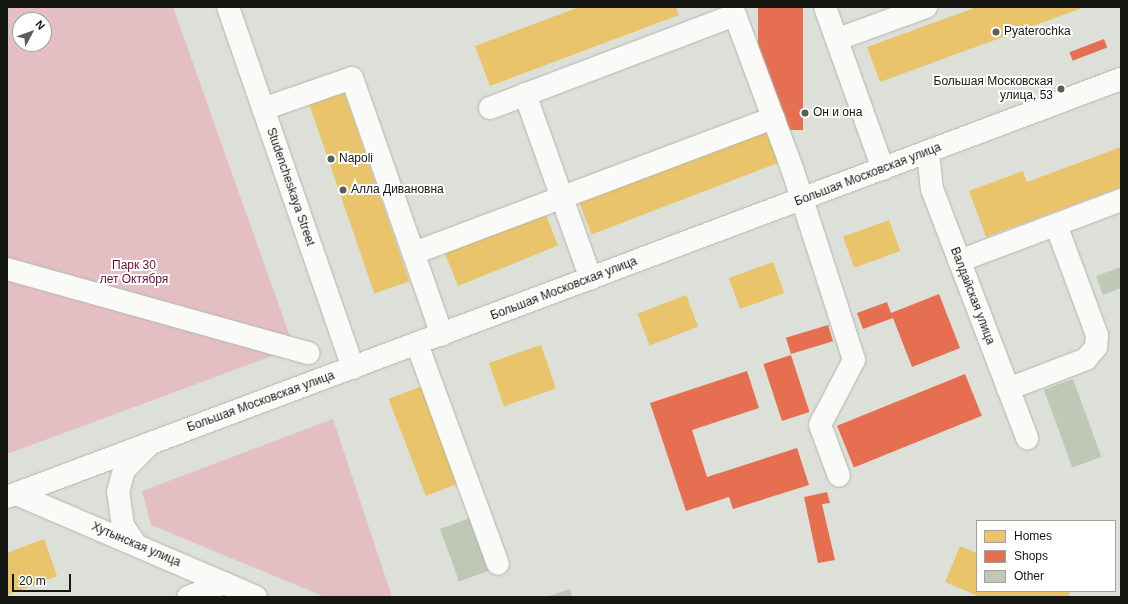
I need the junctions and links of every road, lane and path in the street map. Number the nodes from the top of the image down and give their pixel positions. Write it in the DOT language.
graph roads {
  1 [pos="228,7"];
  2 [pos="825,7"];
  3 [pos="926,7"];
  4 [pos="838,39"];
  5 [pos="1121,79"];
  6 [pos="525,94"];
  7 [pos="490,108"];
  8 [pos="263,109"];
  9 [pos="774,118"];
  10 [pos="928,152"];
  11 [pos="883,169"];
  12 [pos="562,197"];
  13 [pos="800,200"];
  14 [pos="1121,200"];
  15 [pos="1056,225"];
  16 [pos="414,253"];
  17 [pos="959,261"];
  18 [pos="7,269"];
  19 [pos="592,279"];
  20 [pos="442,335"];
  21 [pos="417,344"];
  22 [pos="308,353"];
  23 [pos="353,368"];
  24 [pos="1008,389"];
  25 [pos="1027,438"];
  26 [pos="150,444"];
  27 [pos="839,476"];
  28 [pos="12,496"];
  29 [pos="136,545"];
  30 [pos="498,564"];
  31 [pos="224,583"];
  32 [pos="188,597"];
  33 [pos="256,597"];
  1 -- 8 [label="main road, Studencheskaya Street"];
  2 -- 4 [label="main road"];
  3 -- 4 [label="main road"];
  4 -- 11 [label="main road"];
  5 -- 10 [label="main road, Большая Московская улица"];
  6 -- 7 [label="main road"];
  6 -- 9 [label="main road"];
  6 -- 12 [label="main road"];
  8 -- 16 [label="main road"];
  8 -- 23 [label="main road, Studencheskaya Street"];
  9 -- 12 [label="main road"];
  9 -- 13 [label="main road"];
  10 -- 11 [label="main road, Большая Московская улица"];
  10 -- 17 [label="main road, Валдайская улица"];
  11 -- 13 [label="main road, Большая Московская улица"];
  12 -- 16 [label="main road"];
  12 -- 19 [label="main road"];
  13 -- 19 [label="main road, Большая Московская улица"];
  13 -- 27 [label="main road"];
  14 -- 15 [label="main road"];
  15 -- 17 [label="main road"];
  15 -- 24 [label="main road"];
  16 -- 20 [label="main road"];
  17 -- 24 [label="main road, Валдайская улица"];
  18 -- 22 [label="main road"];
  19 -- 20 [label="main road, Большая Московская улица"];
  20 -- 21 [label="main road, Большая Московская улица"];
  21 -- 23 [label="main road, Большая Московская улица"];
  21 -- 30 [label="main road"];
  23 -- 26 [label="main road, Большая Московская улица"];
  24 -- 25 [label="main road, Валдайская улица"];
  26 -- 28 [label="main road, Большая Московская улица"];
  26 -- 29 [label="main road"];
  28 -- 29 [label="main road, Хутынская улица"];
  29 -- 31 [label="main road, Хутынская улица"];
  31 -- 32 [label="main road"];
  31 -- 33 [label="main road, Хутынская улица"];
}
